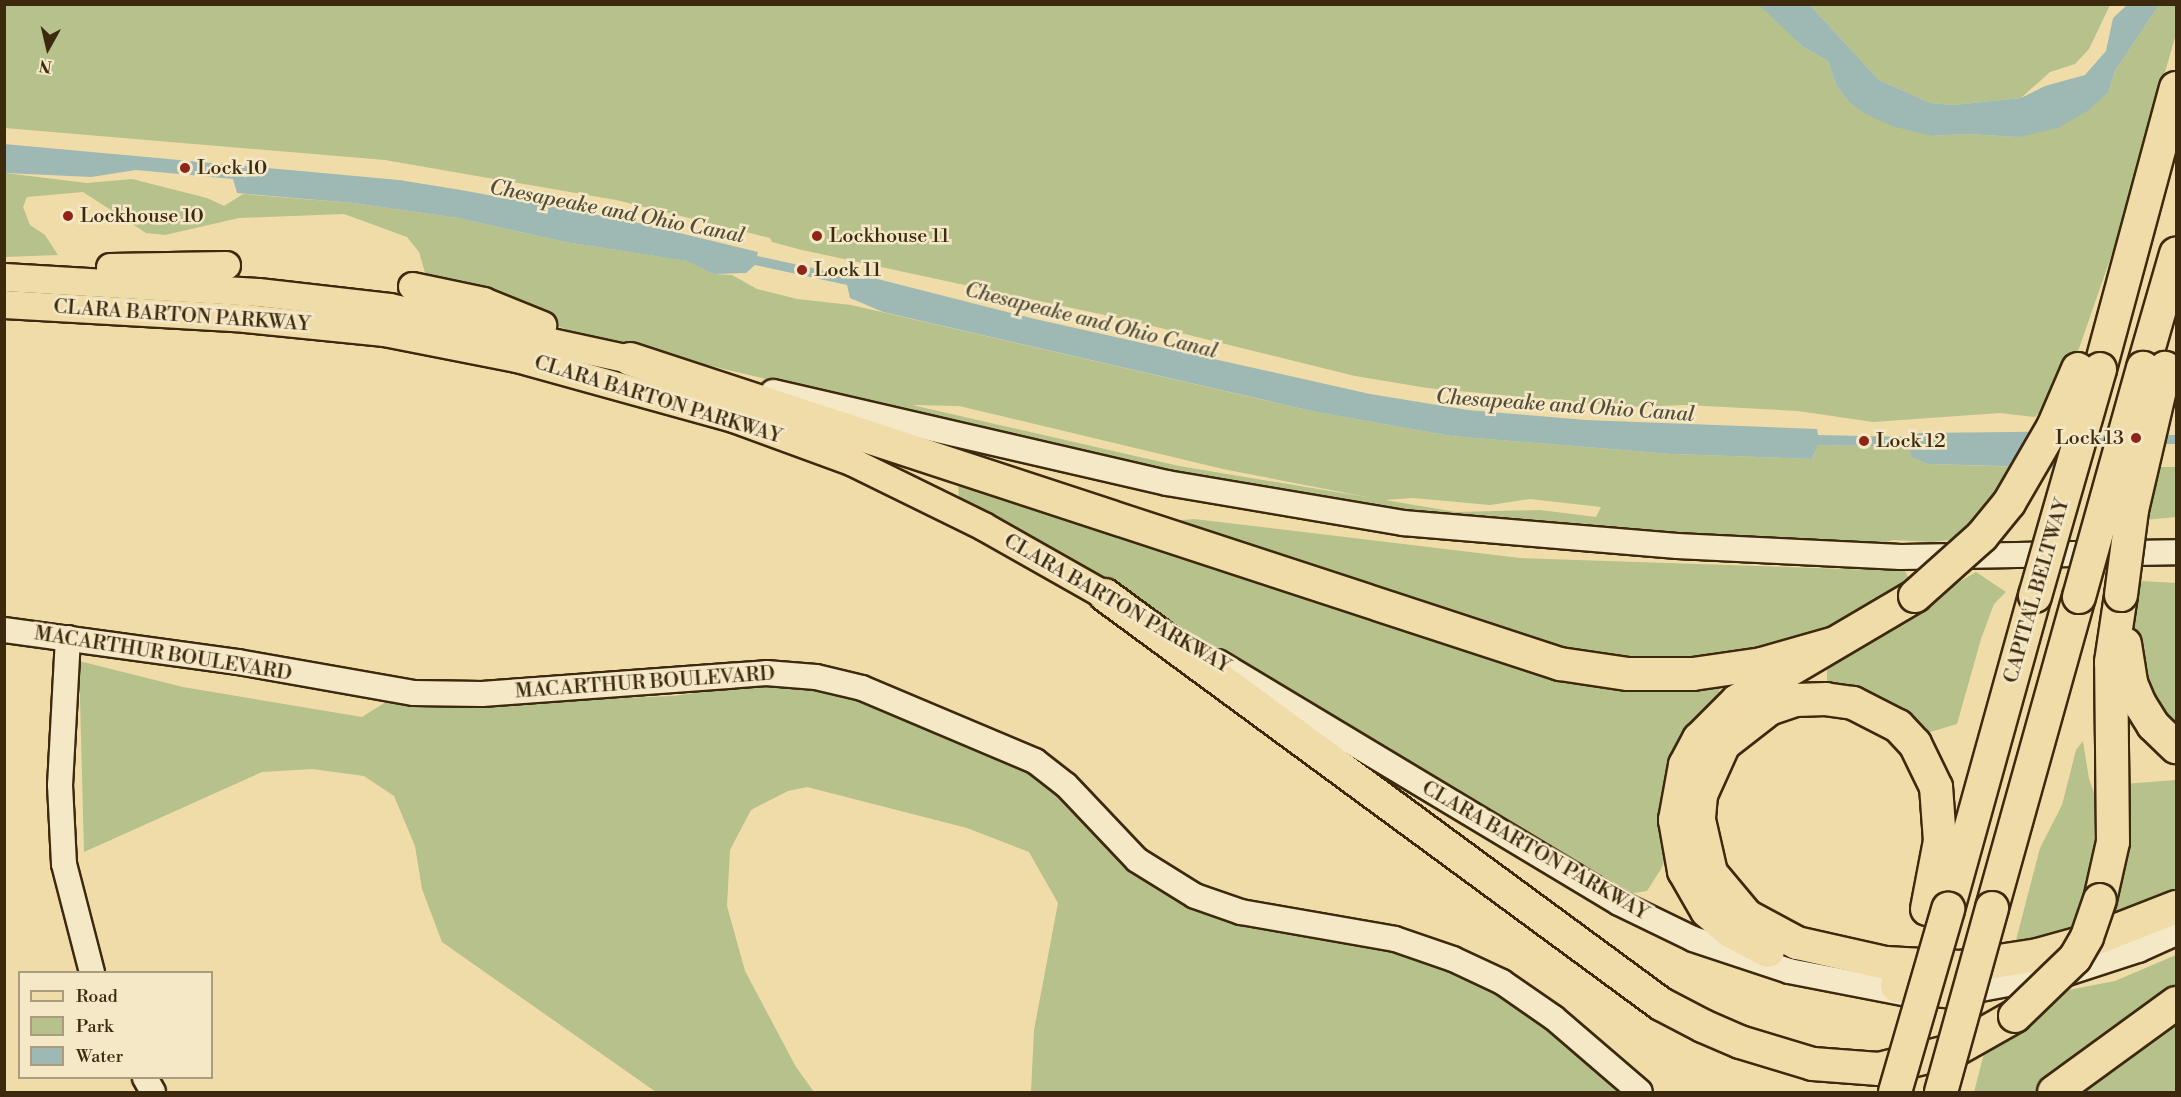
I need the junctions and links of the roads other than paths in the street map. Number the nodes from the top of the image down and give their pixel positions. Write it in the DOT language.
graph roads {
  1 [pos="2176,88"];
  2 [pos="2176,254"];
  3 [pos="226,265"];
  4 [pos="4,271"];
  5 [pos="4,278"];
  6 [pos="412,286"];
  7 [pos="4,304"];
  8 [pos="2176,305"];
  9 [pos="630,359"];
  10 [pos="2154,368"];
  11 [pos="2089,369"];
  12 [pos="2176,552"];
  13 [pos="1105,595"];
  14 [pos="2121,596"];
  15 [pos="4,630"];
  16 [pos="68,638"];
  17 [pos="1832,644"];
  18 [pos="2176,747"];
  19 [pos="2176,907"];
  20 [pos="1937,909"];
  21 [pos="2176,933"];
  22 [pos="92,971"];
  23 [pos="1962,993"];
  24 [pos="2176,1003"];
  25 [pos="1640,1092"];
  26 [pos="1888,1092"];
  27 [pos="1895,1092"];
  28 [pos="1941,1092"];
  29 [pos="2054,1092"];
  1 -- 11 [label="highway"];
  2 -- 10 [label="highway"];
  3 -- 4 [label="main road"];
  5 -- 9 [label="main road, CLARA BARTON PARKWAY"];
  6 -- 9 [label="main road"];
  7 -- 13 [label="main road, CLARA BARTON PARKWAY"];
  8 -- 10 [label="highway"];
  9 -- 12 [label="main road, CLARA BARTON PARKWAY"];
  9 -- 17 [label="highway"];
  10 -- 14 [label="highway, bridge"];
  10 -- 28 [label="highway, bridge"];
  11 -- 17 [label="highway, bridge"];
  11 -- 20 [label="highway, CAPITAL BELTWAY, bridge"];
  13 -- 14 [label="highway, bridge"];
  13 -- 23 [label="main road, CLARA BARTON PARKWAY"];
  14 -- 18 [label="highway"];
  15 -- 16 [label="main road, MACARTHUR BOULEVARD"];
  16 -- 22 [label="main road"];
  16 -- 25 [label="main road, MACARTHUR BOULEVARD"];
  17 -- 23 [label="highway"];
  19 -- 20 [label="highway"];
  20 -- 26 [label="highway"];
  20 -- 27 [label="highway, CAPITAL BELTWAY, bridge"];
  21 -- 23 [label="main road, CLARA BARTON PARKWAY"];
  24 -- 29 [label="highway"];
}
